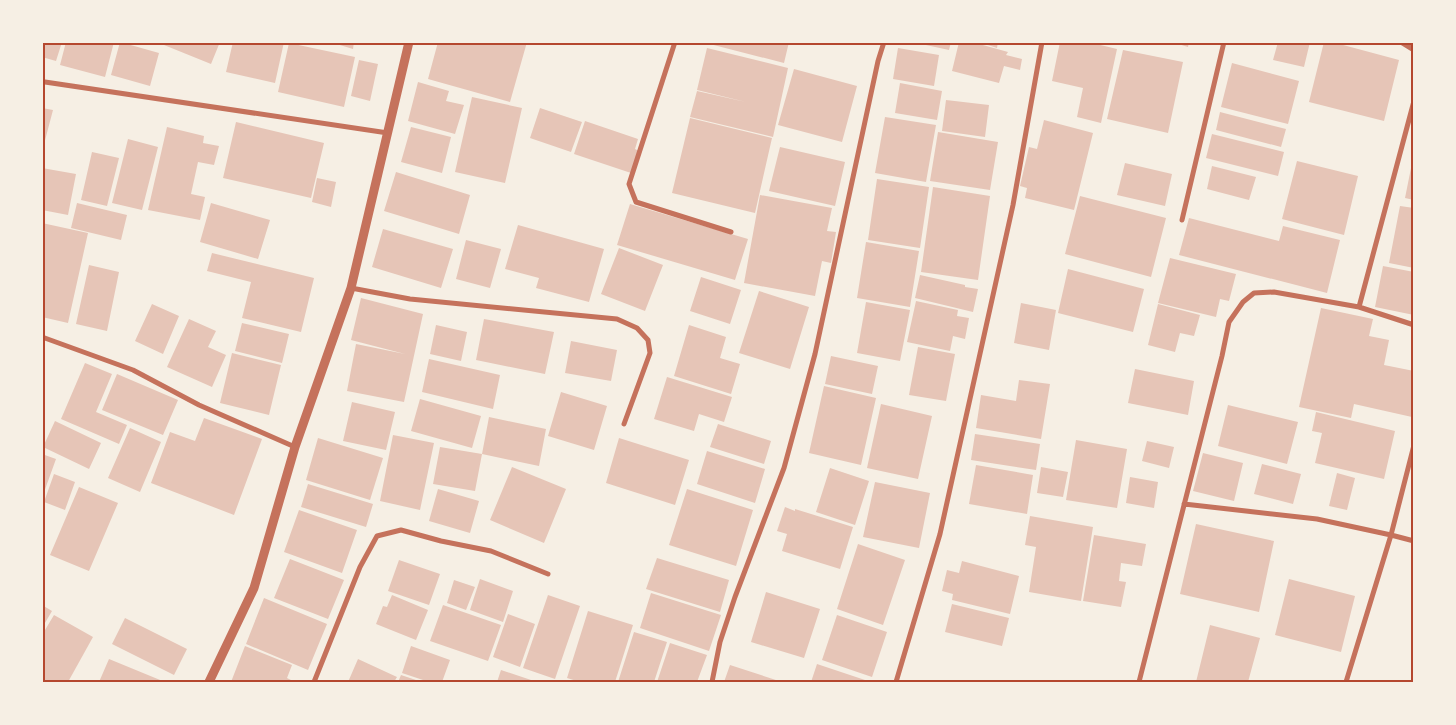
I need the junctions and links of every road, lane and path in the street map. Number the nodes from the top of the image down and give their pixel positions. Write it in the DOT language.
graph roads {
  1 [pos="410,42"];
  2 [pos="675,42"];
  3 [pos="884,42"];
  4 [pos="1042,42"];
  5 [pos="1224,42"];
  6 [pos="1401,42"];
  7 [pos="1414,50"];
  8 [pos="45,82"];
  9 [pos="1414,101"];
  10 [pos="389,133"];
  11 [pos="1182,220"];
  12 [pos="731,232"];
  13 [pos="351,288"];
  14 [pos="1359,307"];
  15 [pos="1414,325"];
  16 [pos="42,337"];
  17 [pos="624,424"];
  18 [pos="1414,446"];
  19 [pos="295,447"];
  20 [pos="1184,504"];
  21 [pos="1391,535"];
  22 [pos="1414,541"];
  23 [pos="548,574"];
  24 [pos="209,682"];
  25 [pos="314,682"];
  26 [pos="712,682"];
  27 [pos="896,682"];
  28 [pos="1139,682"];
  29 [pos="1346,682"];
  1 -- 10 [label="street"];
  2 -- 12 [label="street"];
  3 -- 26 [label="street"];
  4 -- 27 [label="street"];
  5 -- 11 [label="street"];
  6 -- 7 [label="street"];
  8 -- 10 [label="street"];
  9 -- 14 [label="street"];
  10 -- 13 [label="street"];
  13 -- 17 [label="street"];
  13 -- 19 [label="street"];
  14 -- 15 [label="street"];
  14 -- 20 [label="street"];
  16 -- 19 [label="street"];
  18 -- 21 [label="street"];
  19 -- 24 [label="street"];
  20 -- 21 [label="street"];
  20 -- 28 [label="street"];
  21 -- 22 [label="street"];
  21 -- 29 [label="street"];
  23 -- 25 [label="street"];
}
